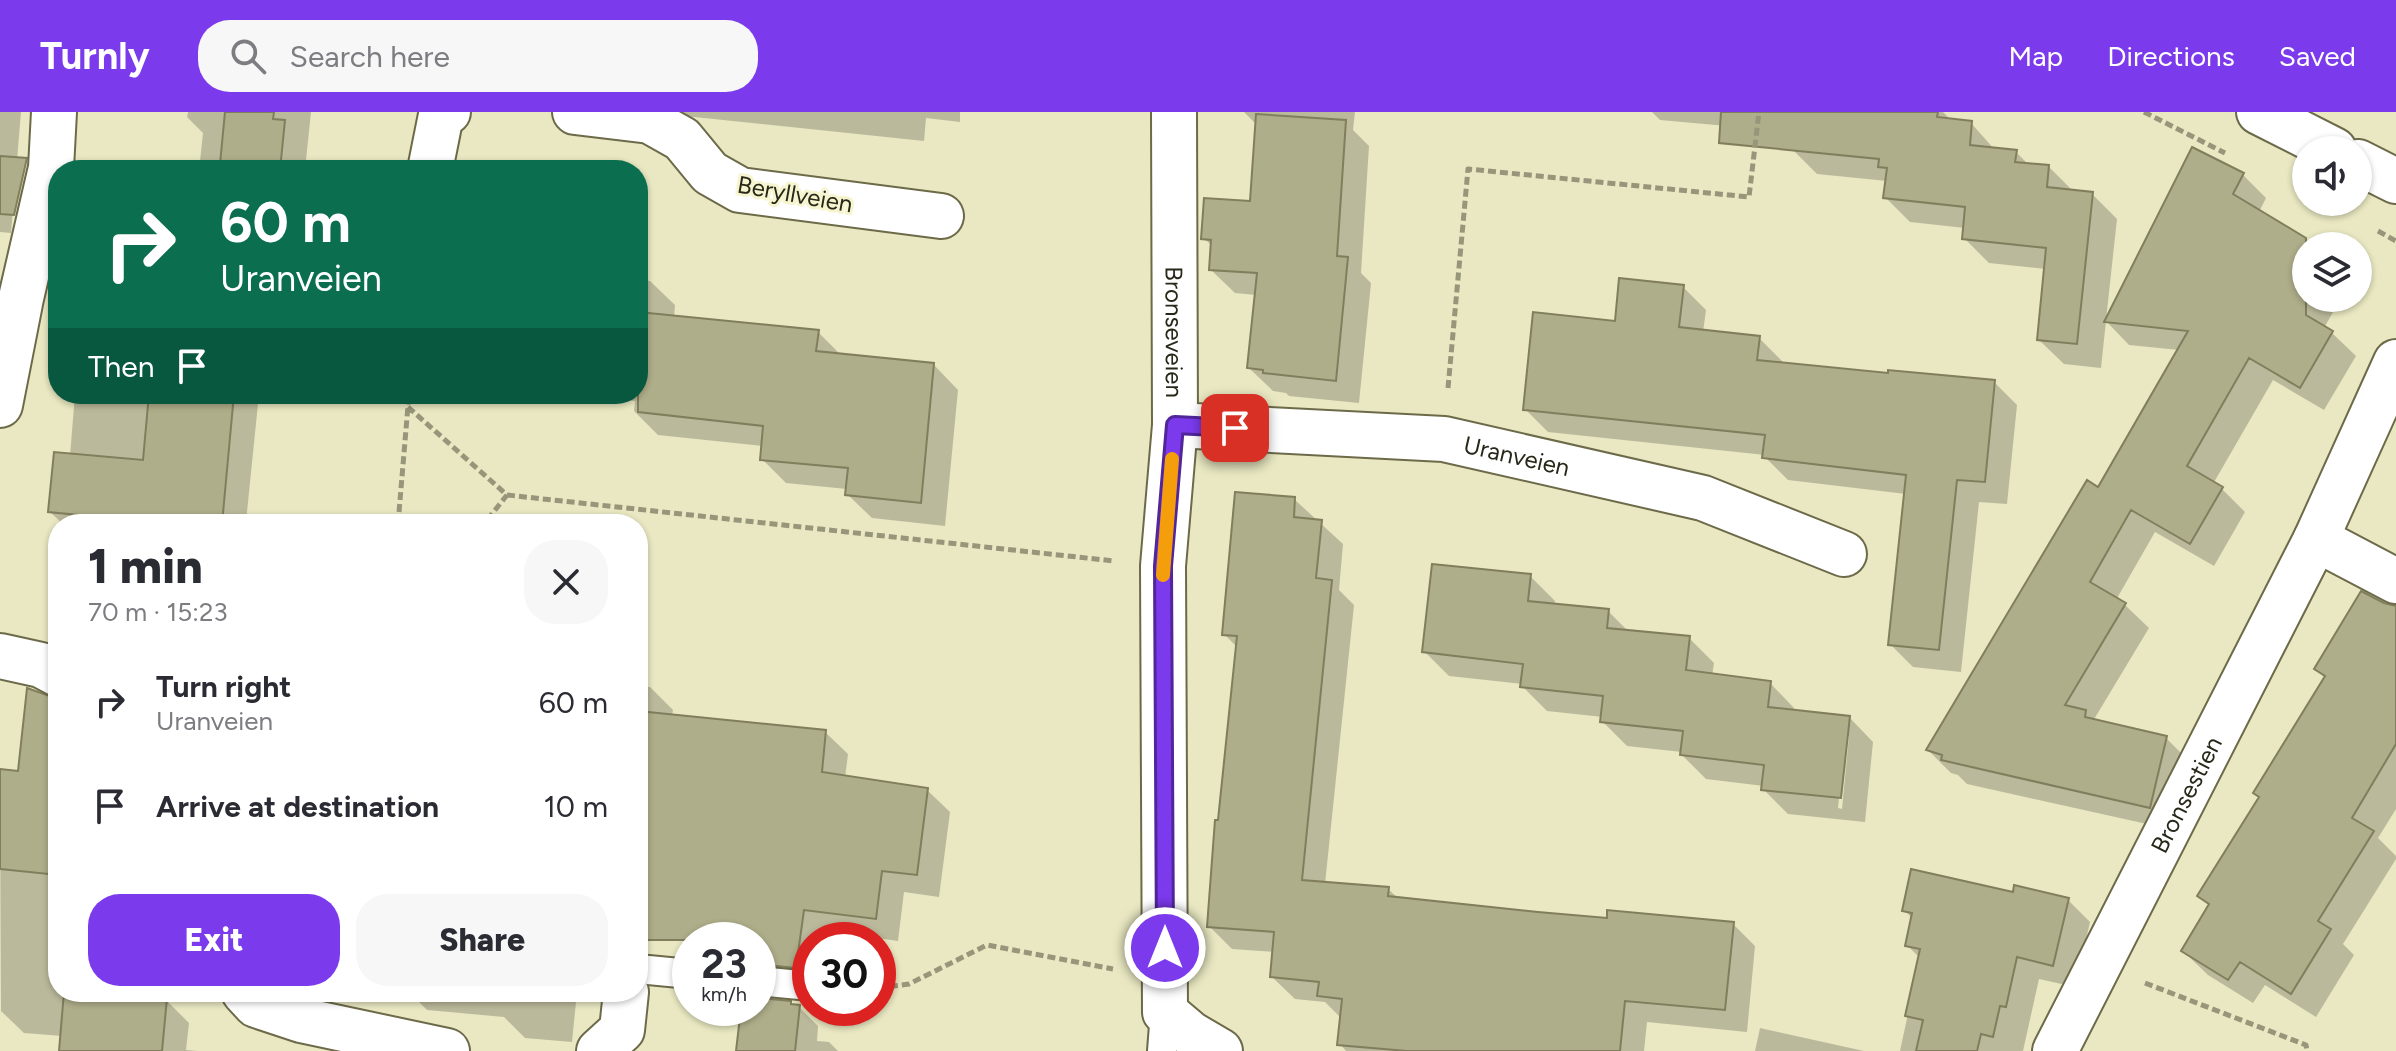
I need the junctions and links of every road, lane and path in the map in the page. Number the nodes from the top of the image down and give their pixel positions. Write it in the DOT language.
graph roads {
  1 [pos="54,112"];
  2 [pos="448,112"];
  3 [pos="575,112"];
  4 [pos="1174,112"];
  5 [pos="1759,112"];
  6 [pos="2259,112"];
  7 [pos="2306,136"];
  8 [pos="60,160"];
  9 [pos="432,160"];
  10 [pos="2372,169"];
  11 [pos="2396,181"];
  12 [pos="48,211"];
  13 [pos="941,216"];
  14 [pos="2396,362"];
  15 [pos="408,404"];
  16 [pos="0,405"];
  17 [pos="408,407"];
  18 [pos="1175,425"];
  19 [pos="1444,439"];
  20 [pos="507,495"];
  21 [pos="399,514"];
  22 [pos="492,514"];
  23 [pos="2316,539"];
  24 [pos="1844,554"];
  25 [pos="1163,566"];
  26 [pos="2396,581"];
  27 [pos="0,656"];
  28 [pos="48,669"];
  29 [pos="2099,966"];
  30 [pos="648,970"];
  31 [pos="672,972"];
  32 [pos="896,986"];
  33 [pos="253,1002"];
  34 [pos="625,1002"];
  35 [pos="1164,1014"];
  36 [pos="447,1051"];
  37 [pos="599,1051"];
  38 [pos="1220,1051"];
  39 [pos="2055,1051"];
  40 [pos="2307,1051"];
  1 -- 8 [label="street"];
  2 -- 9 [label="street"];
  3 -- 13 [label="street, Beryllveien"];
  4 -- 18 [label="street, Bronseveien"];
  5 -- 19 [label="path"];
  6 -- 7 [label="street"];
  10 -- 11 [label="street"];
  12 -- 16 [label="street"];
  14 -- 23 [label="street, Bronsestien"];
  15 -- 17 [label="path"];
  17 -- 20 [label="path"];
  17 -- 21 [label="path"];
  18 -- 19 [label="street, Uranveien"];
  18 -- 25 [label="street, Bronseveien"];
  19 -- 24 [label="street, Uranveien"];
  20 -- 22 [label="path"];
  20 -- 25 [label="path"];
  23 -- 26 [label="street"];
  23 -- 29 [label="street, Bronsestien"];
  25 -- 35 [label="street, Bronseveien"];
  27 -- 28 [label="street"];
  29 -- 39 [label="street, Bronsestien"];
  29 -- 40 [label="path"];
  30 -- 31 [label="lane"];
  32 -- 35 [label="path"];
  33 -- 36 [label="street"];
  34 -- 37 [label="street"];
  35 -- 38 [label="street"];
}
